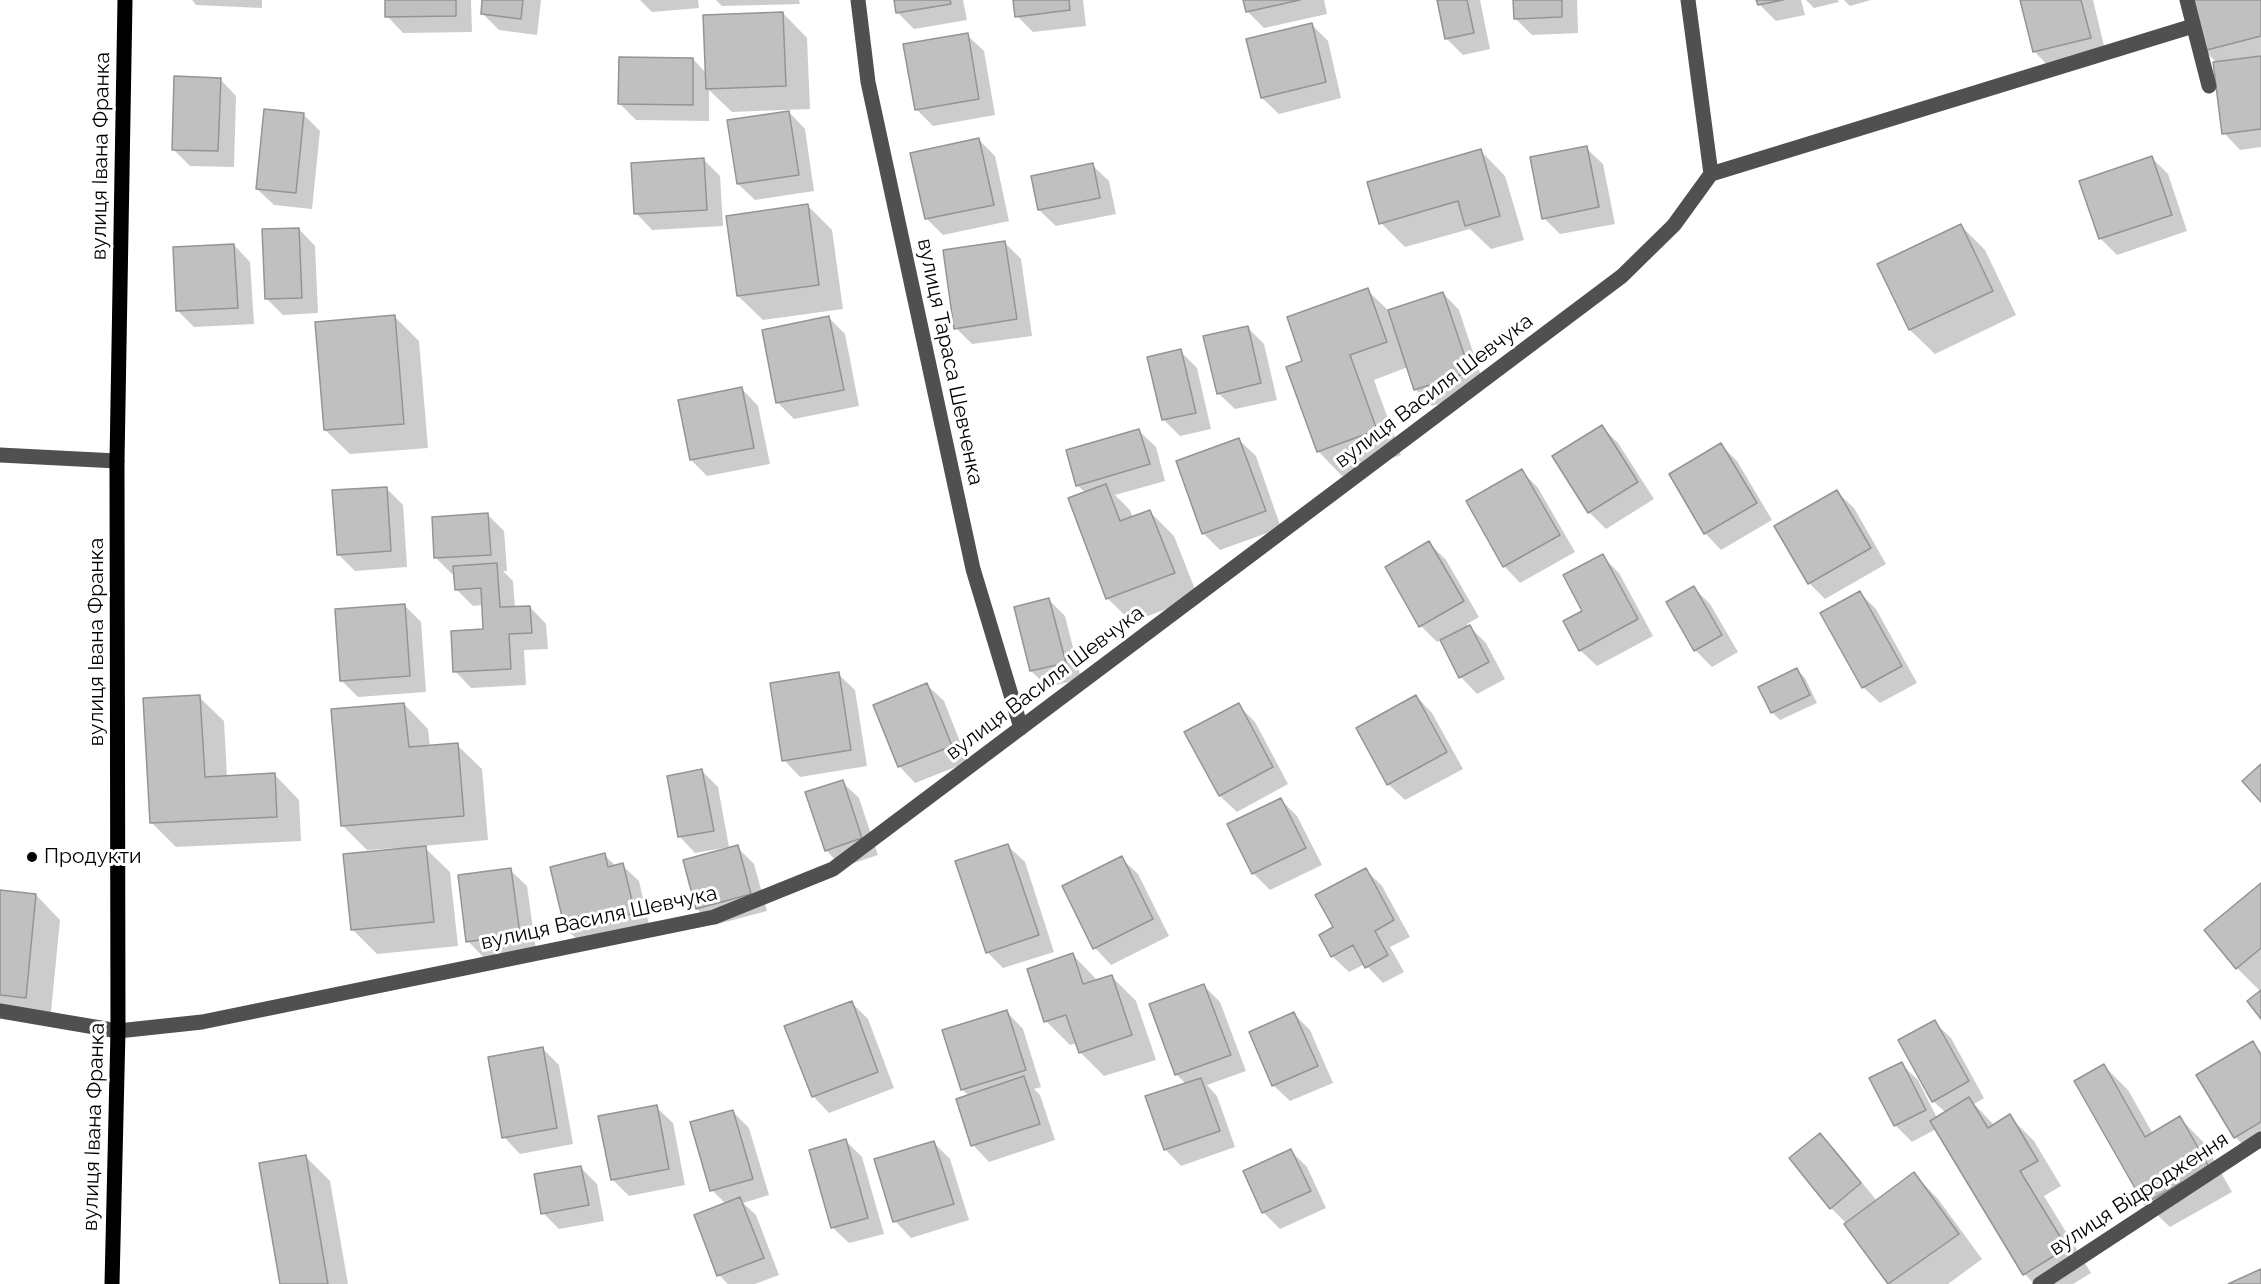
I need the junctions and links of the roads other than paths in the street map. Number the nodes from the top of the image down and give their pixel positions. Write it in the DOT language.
graph roads {
  1 [pos="125,0"];
  2 [pos="858,0"];
  3 [pos="1688,0"];
  4 [pos="2187,0"];
  5 [pos="2193,26"];
  6 [pos="2209,86"];
  7 [pos="1711,174"];
  8 [pos="0,455"];
  9 [pos="117,461"];
  10 [pos="1021,728"];
  11 [pos="0,1011"];
  12 [pos="118,1031"];
  13 [pos="2261,1139"];
  14 [pos="112,1284"];
  15 [pos="2040,1284"];
  1 -- 9 [label="main road, вулиця Івана Франка"];
  2 -- 10 [label="street, вулиця Тараса Шевченка"];
  3 -- 7 [label="street"];
  4 -- 5 [label="street"];
  5 -- 6 [label="street"];
  5 -- 7 [label="street"];
  7 -- 10 [label="street, вулиця Василя Шевчука"];
  8 -- 9 [label="street"];
  9 -- 12 [label="main road, вулиця Івана Франка"];
  10 -- 12 [label="street, вулиця Василя Шевчука"];
  11 -- 12 [label="street, вулиця Василя Шевчука"];
  12 -- 14 [label="main road, вулиця Івана Франка"];
  13 -- 15 [label="street, вулиця Відродження"];
}
